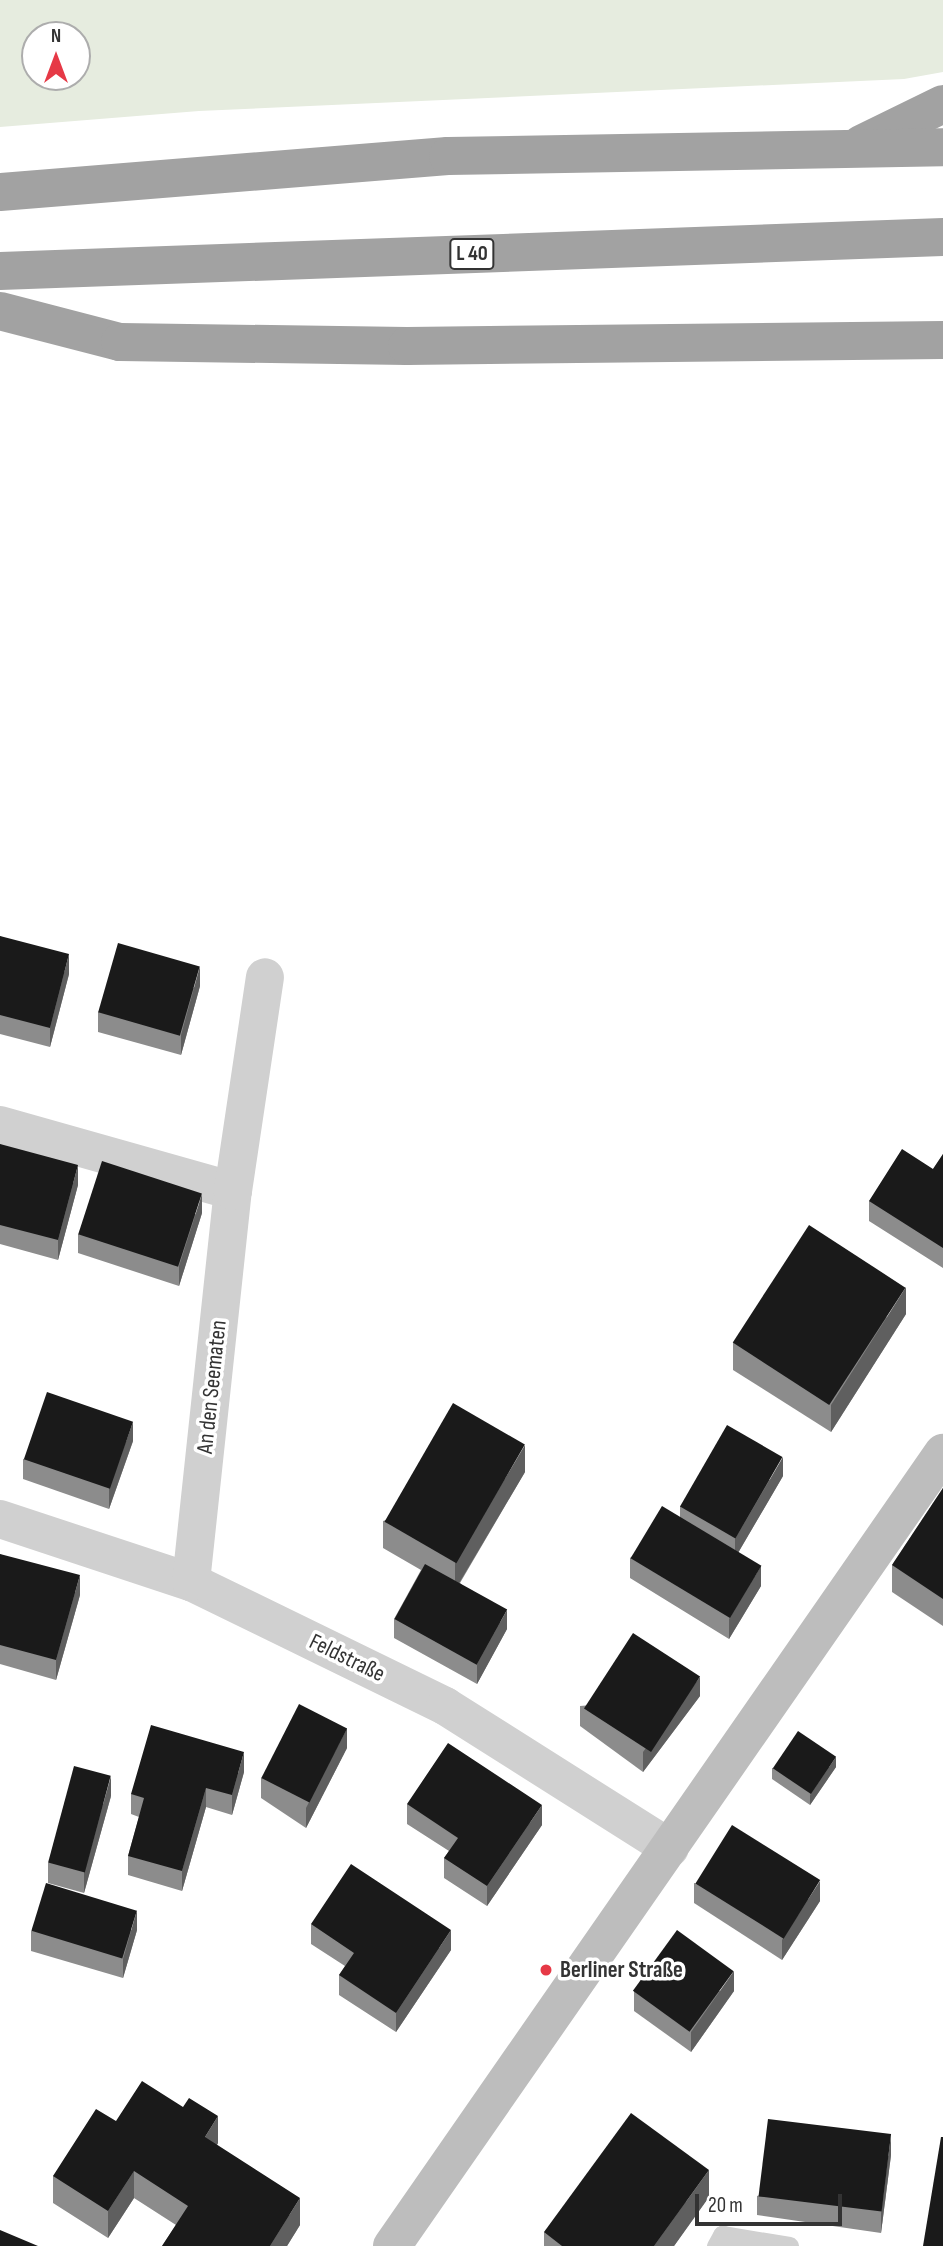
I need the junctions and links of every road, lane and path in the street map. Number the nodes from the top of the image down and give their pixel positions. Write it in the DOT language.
graph roads {
  1 [pos="943,104"];
  2 [pos="856,146"];
  3 [pos="943,147"];
  4 [pos="0,192"];
  5 [pos="943,237"];
  6 [pos="0,271"];
  7 [pos="0,311"];
  8 [pos="943,340"];
  9 [pos="265,977"];
  10 [pos="0,1125"];
  11 [pos="233,1191"];
  12 [pos="943,1453"];
  13 [pos="0,1519"];
  14 [pos="191,1582"];
  15 [pos="670,1848"];
  16 [pos="392,2246"];
  17 [pos="716,2246"];
  18 [pos="789,2246"];
  1 -- 2 [label="highway"];
  2 -- 3 [label="highway"];
  2 -- 4 [label="highway"];
  5 -- 6 [label="highway, L 40"];
  7 -- 8 [label="highway"];
  9 -- 11 [label="street, An den Seematen"];
  10 -- 11 [label="street"];
  11 -- 14 [label="street, An den Seematen"];
  12 -- 15 [label="main road"];
  13 -- 14 [label="street, Feldstraße"];
  14 -- 15 [label="street, Feldstraße"];
  15 -- 16 [label="main road"];
  17 -- 18 [label="lane"];
}
